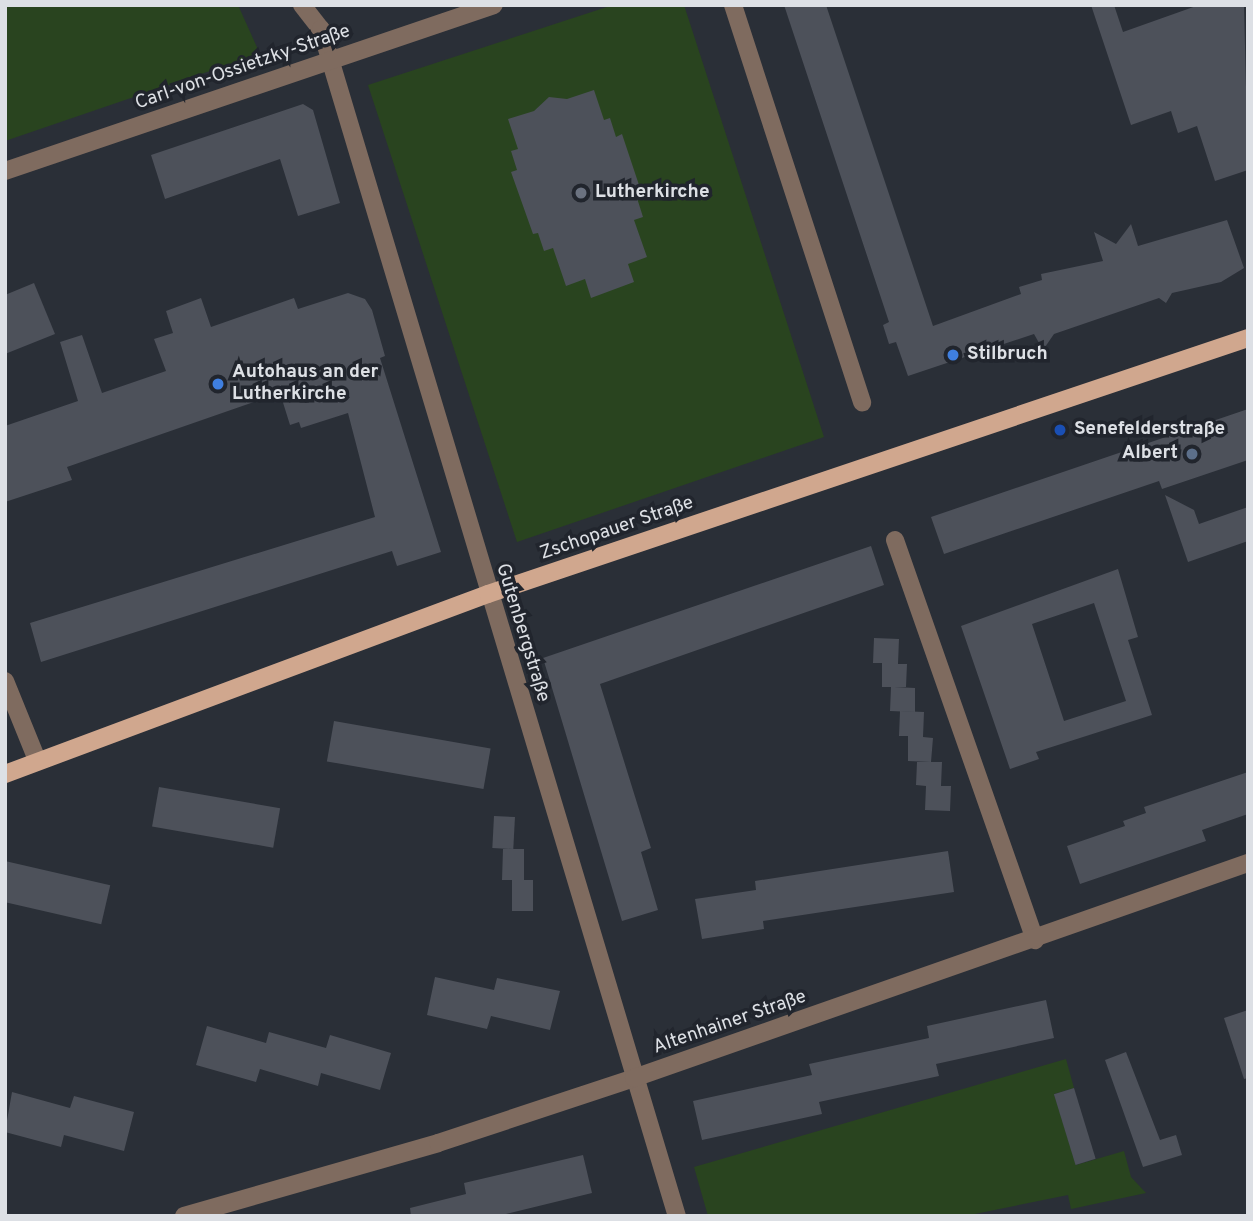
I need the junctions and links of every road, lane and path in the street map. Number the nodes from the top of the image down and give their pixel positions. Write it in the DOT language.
graph roads {
  1 [pos="302,5"];
  2 [pos="494,5"];
  3 [pos="733,5"];
  4 [pos="328,62"];
  5 [pos="5,171"];
  6 [pos="1248,338"];
  7 [pos="862,403"];
  8 [pos="895,540"];
  9 [pos="488,594"];
  10 [pos="5,681"];
  11 [pos="37,760"];
  12 [pos="5,774"];
  13 [pos="1248,863"];
  14 [pos="1035,940"];
  15 [pos="634,1078"];
  16 [pos="222,1211"];
  17 [pos="184,1216"];
  18 [pos="677,1216"];
  1 -- 4 [label="street, Gutenbergstraße"];
  2 -- 4 [label="street, Carl-von-Ossietzky-Straße"];
  3 -- 7 [label="street"];
  4 -- 5 [label="street, Carl-von-Ossietzky-Straße"];
  4 -- 9 [label="street, Gutenbergstraße"];
  6 -- 9 [label="main road, Zschopauer Straße"];
  8 -- 14 [label="street"];
  9 -- 11 [label="main road, Zschopauer Straße"];
  9 -- 15 [label="street, Gutenbergstraße"];
  10 -- 11 [label="street"];
  11 -- 12 [label="main road, Zschopauer Straße"];
  13 -- 14 [label="street, Altenhainer Straße"];
  14 -- 15 [label="street, Altenhainer Straße"];
  15 -- 16 [label="street, Altenhainer Straße"];
  15 -- 18 [label="street, Gutenbergstraße"];
  16 -- 17 [label="street, Altenhainer Straße"];
}
